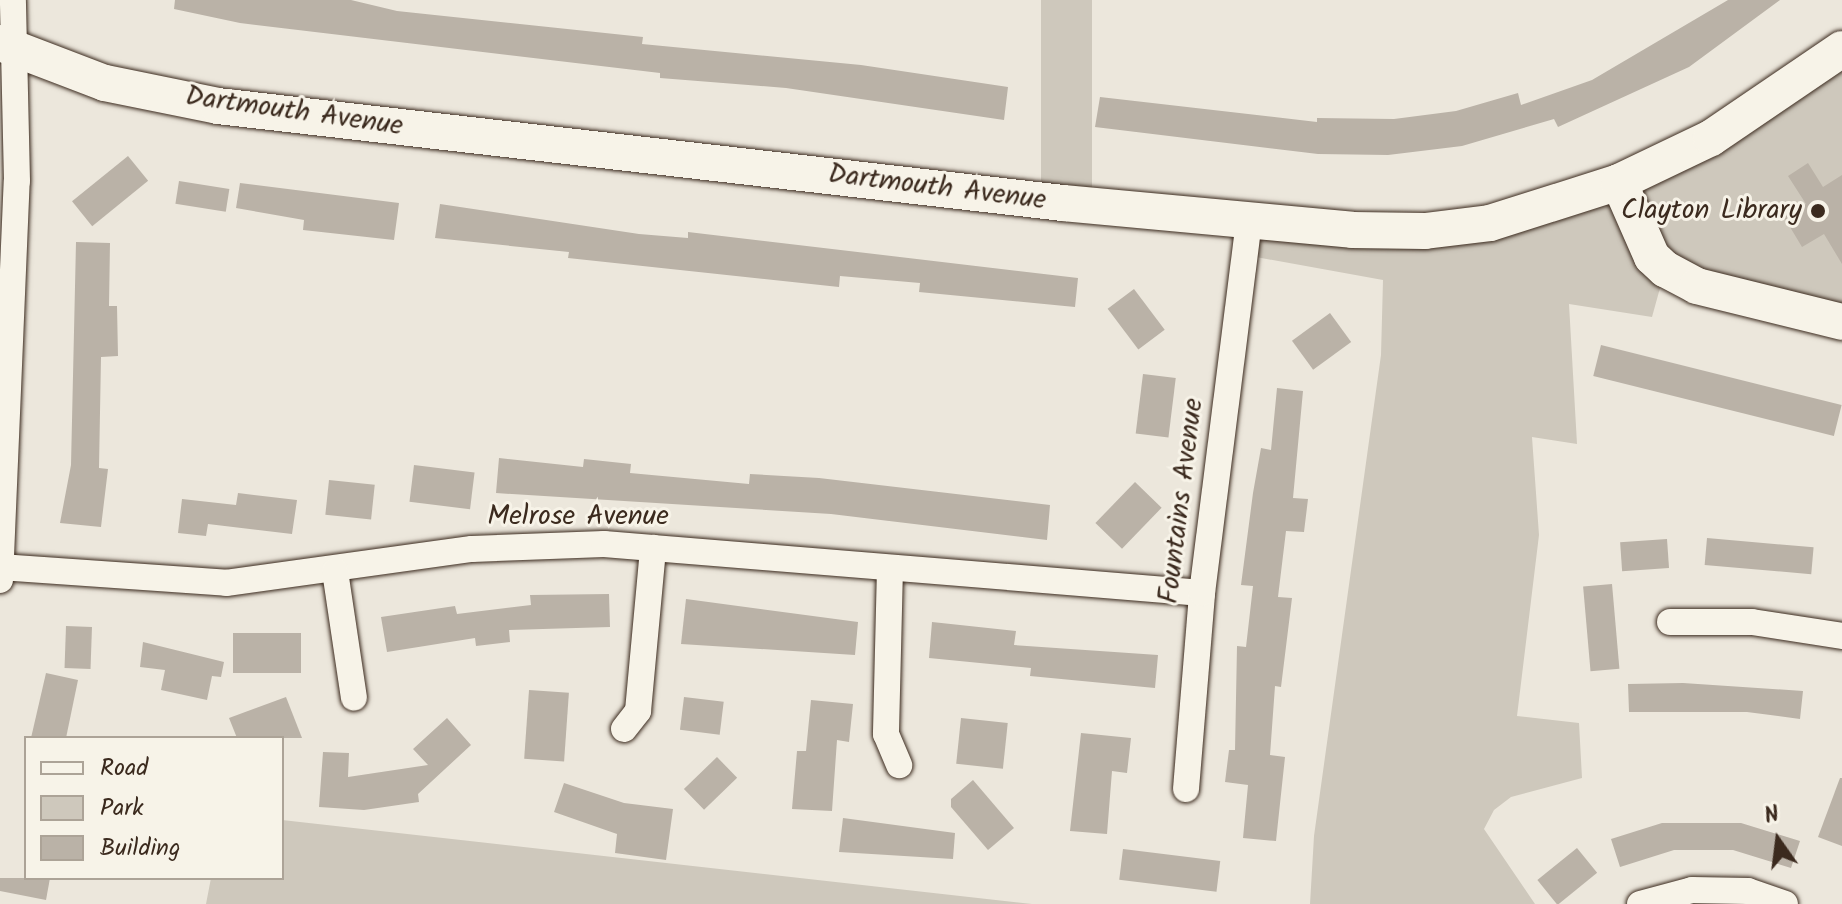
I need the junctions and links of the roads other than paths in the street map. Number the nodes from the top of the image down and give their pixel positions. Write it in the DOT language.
graph roads {
  1 [pos="13,0"];
  2 [pos="6,46"];
  3 [pos="1842,49"];
  4 [pos="1619,182"];
  5 [pos="1249,221"];
  6 [pos="1842,322"];
  7 [pos="653,548"];
  8 [pos="890,568"];
  9 [pos="1,571"];
  10 [pos="335,571"];
  11 [pos="1202,593"];
  12 [pos="1670,622"];
  13 [pos="1842,636"];
  14 [pos="354,698"];
  15 [pos="624,729"];
  16 [pos="899,765"];
  17 [pos="1186,789"];
  18 [pos="1640,904"];
  19 [pos="1785,904"];
  1 -- 2 [label="street"];
  2 -- 5 [label="street, Dartmouth Avenue"];
  2 -- 9 [label="street"];
  3 -- 4 [label="street, Dartmouth Avenue"];
  4 -- 5 [label="street, Dartmouth Avenue"];
  4 -- 6 [label="street"];
  5 -- 11 [label="street, Fountains Avenue"];
  7 -- 8 [label="street, Melrose Avenue"];
  7 -- 10 [label="street, Melrose Avenue"];
  7 -- 15 [label="street"];
  8 -- 11 [label="street, Melrose Avenue"];
  8 -- 16 [label="street"];
  9 -- 10 [label="street, Melrose Avenue"];
  10 -- 14 [label="street"];
  11 -- 17 [label="street, Fountains Avenue"];
  12 -- 13 [label="street"];
  18 -- 19 [label="street"];
}
